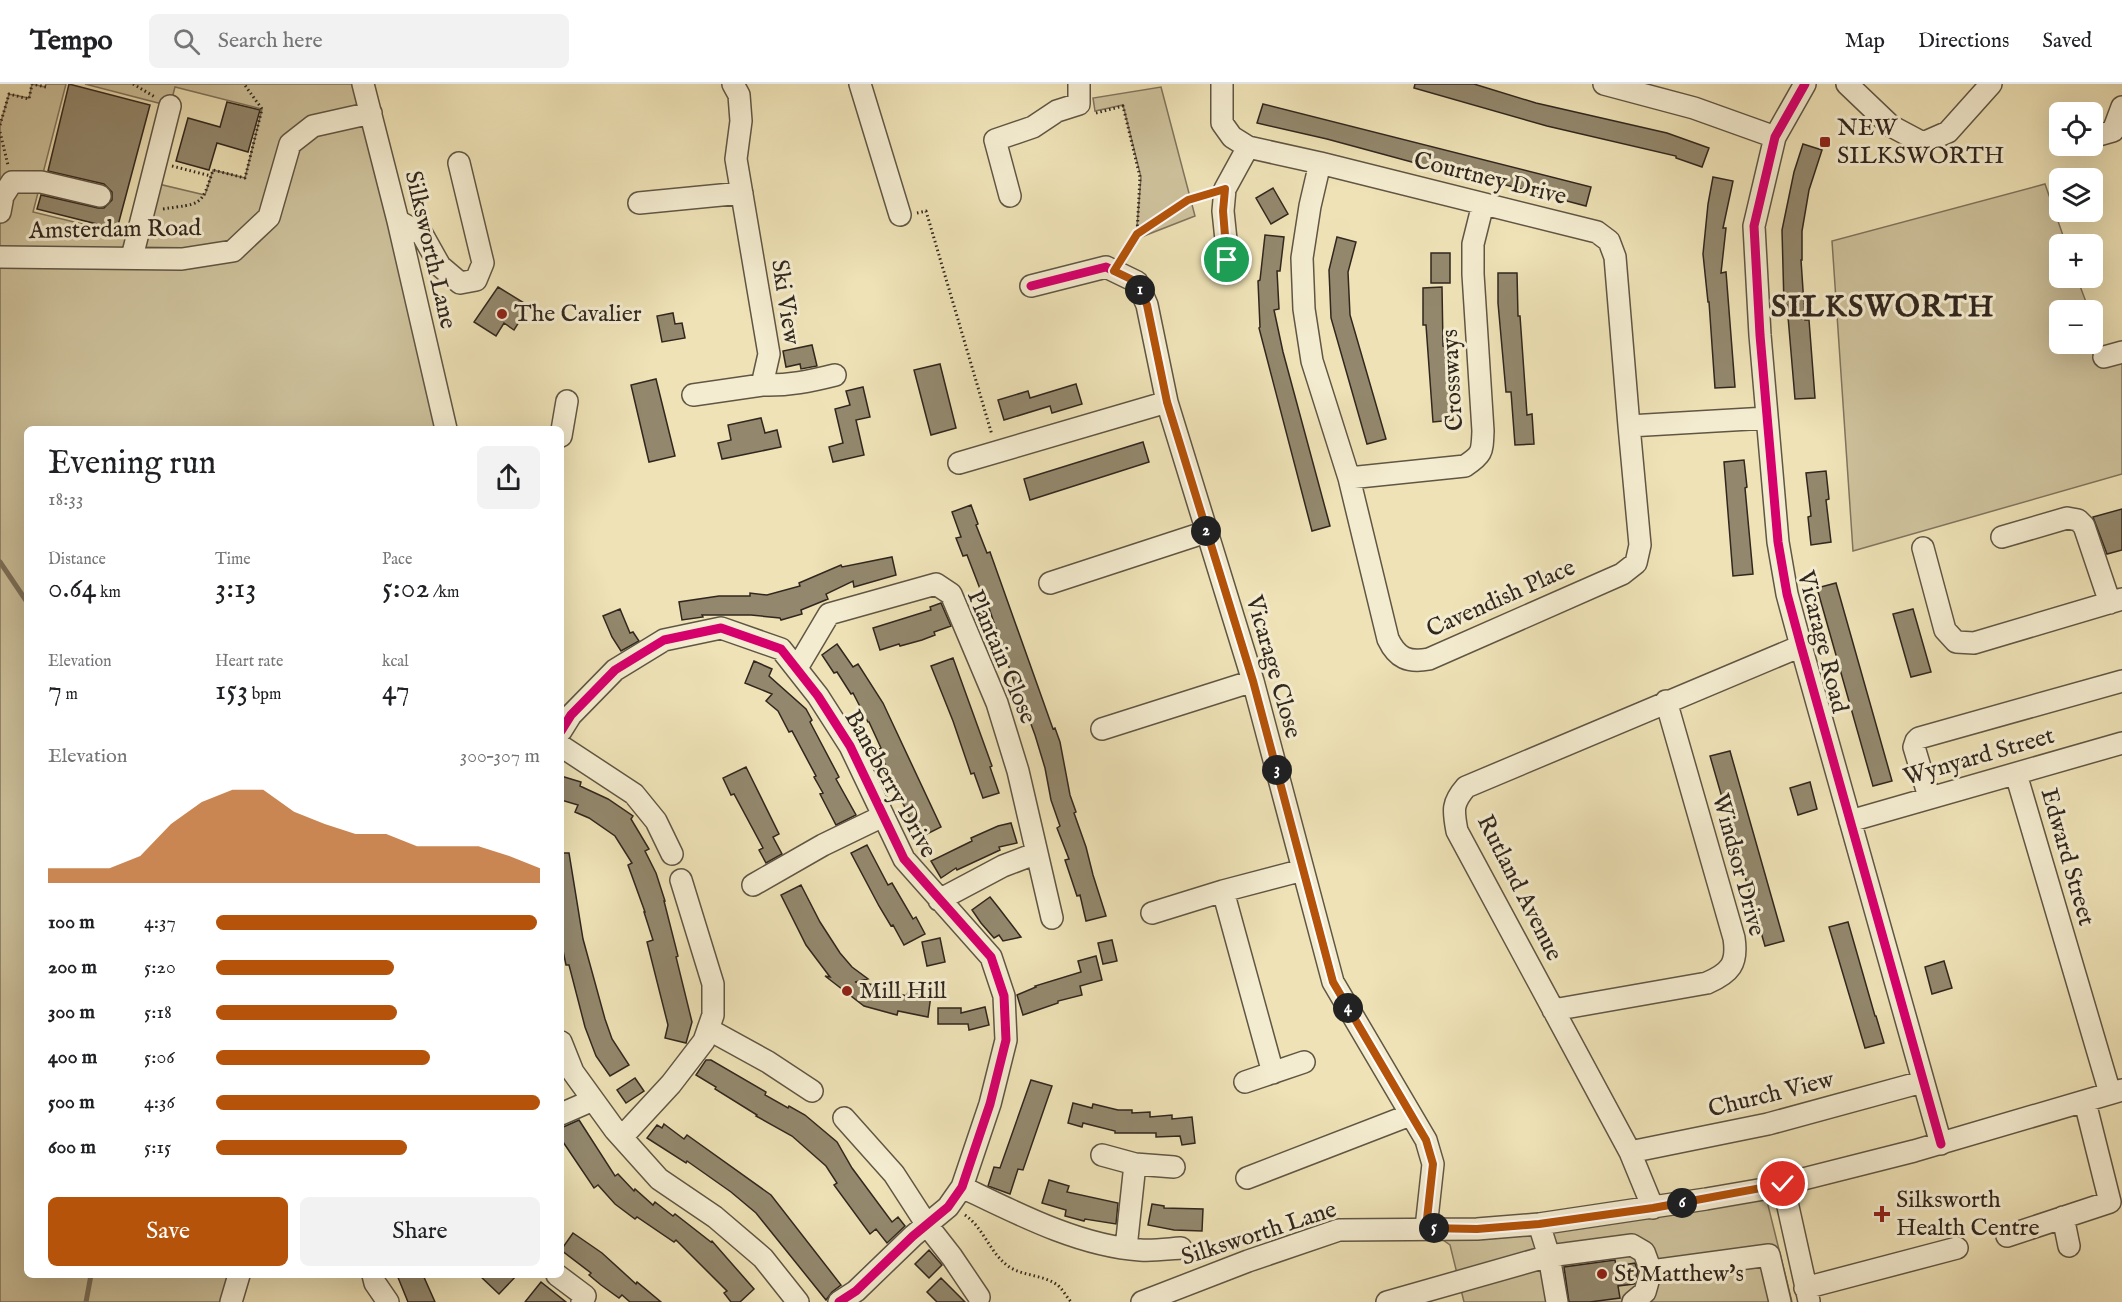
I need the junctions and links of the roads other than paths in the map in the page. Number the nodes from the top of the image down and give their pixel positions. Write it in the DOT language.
graph roads {
  1 [pos="363,84"];
  2 [pos="733,84"];
  3 [pos="860,84"];
  4 [pos="1222,84"];
  5 [pos="1605,84"];
  6 [pos="1804,84"];
  7 [pos="1846,84"];
  8 [pos="1991,84"];
  9 [pos="1079,94"];
  10 [pos="170,106"];
  11 [pos="2122,107"];
  12 [pos="371,113"];
  13 [pos="2103,134"];
  14 [pos="1776,137"];
  15 [pos="1248,147"];
  16 [pos="459,163"];
  17 [pos="1320,163"];
  18 [pos="742,193"];
  19 [pos="100,196"];
  20 [pos="1010,196"];
  21 [pos="639,203"];
  22 [pos="1483,204"];
  23 [pos="0,212"];
  24 [pos="900,215"];
  25 [pos="398,221"];
  26 [pos="0,257"];
  27 [pos="132,257"];
  28 [pos="1227,260"];
  29 [pos="1030,286"];
  30 [pos="836,375"];
  31 [pos="762,385"];
  32 [pos="693,395"];
  33 [pos="567,401"];
  34 [pos="1167,402"];
  35 [pos="1767,418"];
  36 [pos="445,426"];
  37 [pos="563,426"];
  38 [pos="1629,426"];
  39 [pos="959,463"];
  40 [pos="1350,478"];
  41 [pos="1206,532"];
  42 [pos="2002,537"];
  43 [pos="1923,548"];
  44 [pos="1050,583"];
  45 [pos="2116,601"];
  46 [pos="1801,645"];
  47 [pos="796,668"];
  48 [pos="1253,681"];
  49 [pos="2122,681"];
  50 [pos="1666,701"];
  51 [pos="564,726"];
  52 [pos="1102,729"];
  53 [pos="564,748"];
  54 [pos="2121,749"];
  55 [pos="2016,774"];
  56 [pos="1929,797"];
  57 [pos="883,816"];
  58 [pos="1850,821"];
  59 [pos="1037,853"];
  60 [pos="672,854"];
  61 [pos="1304,870"];
  62 [pos="681,880"];
  63 [pos="753,885"];
  64 [pos="1222,891"];
  65 [pos="939,900"];
  66 [pos="1152,913"];
  67 [pos="1052,918"];
  68 [pos="1553,1010"];
  69 [pos="708,1029"];
  70 [pos="564,1050"];
  71 [pos="1304,1062"];
  72 [pos="1273,1073"];
  73 [pos="1245,1082"];
  74 [pos="1922,1082"];
  75 [pos="812,1091"];
  76 [pos="2116,1091"];
  77 [pos="593,1100"];
  78 [pos="2085,1102"];
  79 [pos="564,1113"];
  80 [pos="1410,1115"];
  81 [pos="844,1118"];
  82 [pos="622,1137"];
  83 [pos="1941,1144"];
  84 [pos="1630,1152"];
  85 [pos="1102,1155"];
  86 [pos="1135,1164"];
  87 [pos="1174,1167"];
  88 [pos="1247,1178"];
  89 [pos="1783,1184"];
  90 [pos="956,1195"];
  91 [pos="1653,1208"];
  92 [pos="2063,1218"];
  93 [pos="1539,1224"];
  94 [pos="927,1225"];
  95 [pos="1426,1228"];
  96 [pos="2007,1236"];
  97 [pos="2069,1246"];
  98 [pos="1126,1248"];
  99 [pos="1181,1248"];
  100 [pos="1957,1248"];
  101 [pos="1549,1256"];
  102 [pos="1651,1270"];
  103 [pos="238,1278"];
  104 [pos="374,1278"];
  105 [pos="560,1278"];
  106 [pos="1807,1295"];
  107 [pos="979,1297"];
  108 [pos="586,1300"];
  109 [pos="231,1302"];
  110 [pos="388,1302"];
  111 [pos="798,1302"];
  112 [pos="839,1302"];
  113 [pos="1142,1302"];
  114 [pos="1387,1302"];
  115 [pos="1557,1302"];
  116 [pos="1633,1302"];
  117 [pos="1780,1302"];
  1 -- 12 [label="street, Silksworth Lane"];
  2 -- 18 [label="street, Ski View"];
  3 -- 24 [label="street"];
  4 -- 15 [label="street, Courtney Drive"];
  5 -- 14 [label="street"];
  6 -- 14 [label="street, Vicarage Road"];
  7 -- 8 [label="street"];
  9 -- 20 [label="street"];
  10 -- 27 [label="street"];
  11 -- 13 [label="street"];
  12 -- 25 [label="street, Silksworth Lane"];
  12 -- 27 [label="street, Amsterdam Road"];
  14 -- 35 [label="street, Vicarage Road"];
  15 -- 17 [label="street, Courtney Drive"];
  15 -- 28 [label="street"];
  16 -- 25 [label="street"];
  17 -- 22 [label="street, Courtney Drive"];
  17 -- 40 [label="street, Cavendish Place"];
  18 -- 21 [label="street"];
  18 -- 31 [label="street, Ski View"];
  19 -- 23 [label="street"];
  22 -- 38 [label="street, Courtney Drive"];
  22 -- 40 [label="street, Crossways"];
  25 -- 36 [label="street, Silksworth Lane"];
  26 -- 27 [label="street, Amsterdam Road"];
  29 -- 34 [label="street, Vicarage Close"];
  30 -- 31 [label="street"];
  31 -- 32 [label="street"];
  33 -- 37 [label="street"];
  34 -- 39 [label="street"];
  34 -- 41 [label="street, Vicarage Close"];
  35 -- 38 [label="street"];
  35 -- 46 [label="street, Vicarage Road"];
  38 -- 40 [label="street, Cavendish Place"];
  41 -- 44 [label="street"];
  41 -- 48 [label="street, Vicarage Close"];
  42 -- 45 [label="street"];
  43 -- 45 [label="street"];
  46 -- 50 [label="street, Rutland Avenue"];
  46 -- 58 [label="street, Vicarage Road"];
  47 -- 51 [label="street, Baneberry Drive"];
  47 -- 57 [label="street, Baneberry Drive"];
  47 -- 59 [label="street, Plantain Close"];
  48 -- 52 [label="street"];
  48 -- 61 [label="street, Vicarage Close"];
  49 -- 56 [label="street"];
  50 -- 68 [label="street, Windsor Drive"];
  50 -- 68 [label="street, Rutland Avenue"];
  53 -- 60 [label="street"];
  54 -- 55 [label="street, Wynyard Street"];
  55 -- 56 [label="street, Wynyard Street"];
  55 -- 76 [label="street, Edward Street"];
  56 -- 58 [label="street, Wynyard Street"];
  57 -- 63 [label="street"];
  57 -- 65 [label="street, Baneberry Drive"];
  58 -- 74 [label="street, Vicarage Road"];
  59 -- 65 [label="street"];
  59 -- 67 [label="street, Plantain Close"];
  61 -- 64 [label="street"];
  61 -- 80 [label="street, Vicarage Close"];
  62 -- 69 [label="street"];
  64 -- 66 [label="street"];
  64 -- 72 [label="street"];
  65 -- 90 [label="street, Baneberry Drive"];
  68 -- 84 [label="street, Rutland Avenue"];
  69 -- 75 [label="street"];
  69 -- 82 [label="street"];
  70 -- 77 [label="street"];
  71 -- 72 [label="street"];
  72 -- 73 [label="street"];
  74 -- 83 [label="street, Vicarage Road"];
  74 -- 84 [label="street, Church View"];
  76 -- 78 [label="street, Silksworth Lane"];
  77 -- 79 [label="street"];
  77 -- 82 [label="street"];
  78 -- 83 [label="street, Silksworth Lane"];
  78 -- 92 [label="street"];
  80 -- 88 [label="street"];
  80 -- 95 [label="street, Vicarage Close"];
  81 -- 94 [label="street"];
  82 -- 111 [label="street"];
  83 -- 89 [label="street, Silksworth Lane"];
  84 -- 91 [label="street, Rutland Avenue"];
  85 -- 86 [label="street"];
  86 -- 87 [label="street"];
  86 -- 98 [label="street"];
  89 -- 91 [label="street, Silksworth Lane"];
  89 -- 106 [label="street"];
  90 -- 94 [label="street"];
  90 -- 98 [label="street"];
  91 -- 93 [label="street, Silksworth Lane"];
  92 -- 96 [label="street"];
  92 -- 97 [label="street"];
  93 -- 95 [label="street, Silksworth Lane"];
  93 -- 101 [label="street"];
  94 -- 107 [label="street"];
  94 -- 112 [label="street"];
  95 -- 113 [label="street, Silksworth Lane"];
  98 -- 99 [label="street"];
  100 -- 106 [label="street"];
  101 -- 102 [label="street"];
  101 -- 114 [label="street"];
  101 -- 115 [label="street"];
  102 -- 116 [label="street"];
  102 -- 117 [label="street"];
  103 -- 109 [label="street"];
  104 -- 110 [label="street"];
  105 -- 108 [label="street"];
}
